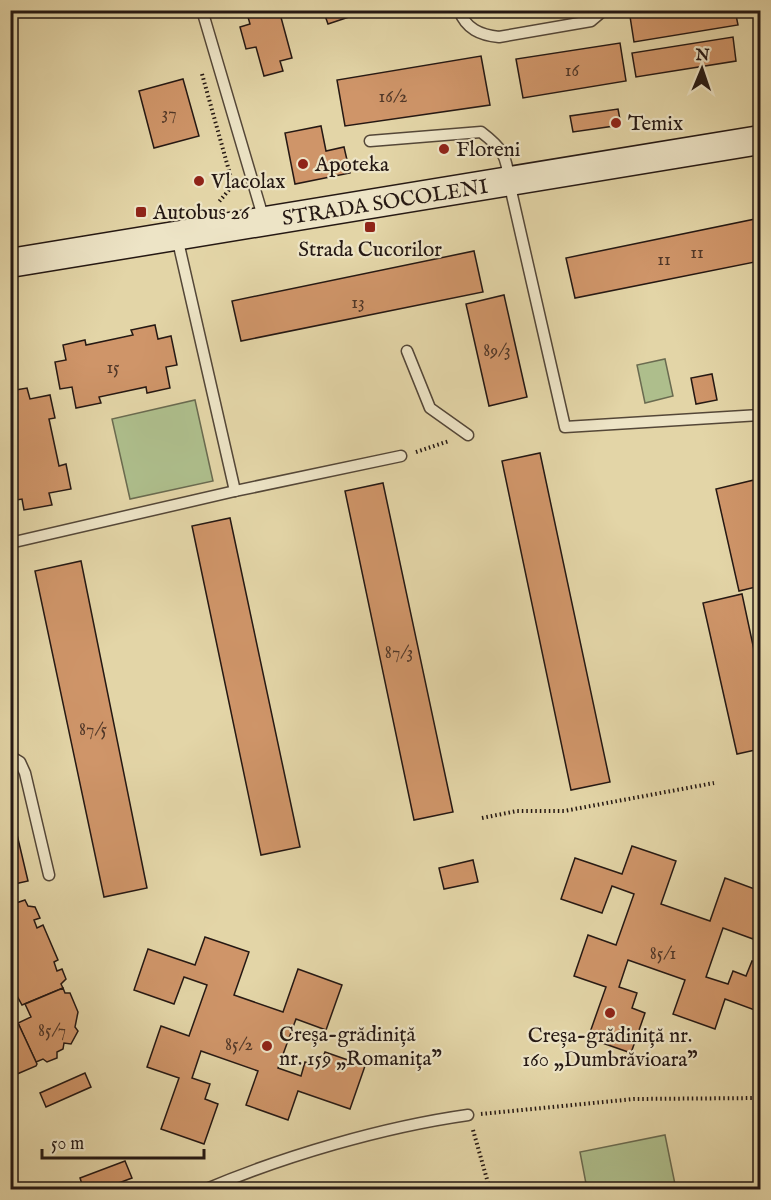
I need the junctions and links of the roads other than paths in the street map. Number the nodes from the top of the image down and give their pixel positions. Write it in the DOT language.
graph roads {
  1 [pos="202,10"];
  2 [pos="459,10"];
  3 [pos="604,10"];
  4 [pos="760,140"];
  5 [pos="370,141"];
  6 [pos="509,182"];
  7 [pos="265,222"];
  8 [pos="177,237"];
  9 [pos="10,263"];
  10 [pos="407,351"];
  11 [pos="760,415"];
  12 [pos="468,435"];
  13 [pos="401,456"];
  14 [pos="235,491"];
  15 [pos="10,543"];
  16 [pos="10,756"];
  17 [pos="50,875"];
  18 [pos="468,1115"];
  19 [pos="204,1190"];
  1 -- 7 [label="lane"];
  2 -- 3 [label="lane"];
  4 -- 6 [label="main road, STRADA SOCOLENI"];
  5 -- 6 [label="lane"];
  6 -- 7 [label="main road, STRADA SOCOLENI"];
  6 -- 11 [label="lane"];
  7 -- 8 [label="main road, STRADA SOCOLENI"];
  8 -- 9 [label="main road, STRADA SOCOLENI"];
  8 -- 14 [label="lane"];
  10 -- 12 [label="lane"];
  13 -- 14 [label="lane"];
  14 -- 15 [label="lane"];
  16 -- 17 [label="lane"];
  18 -- 19 [label="lane"];
}
